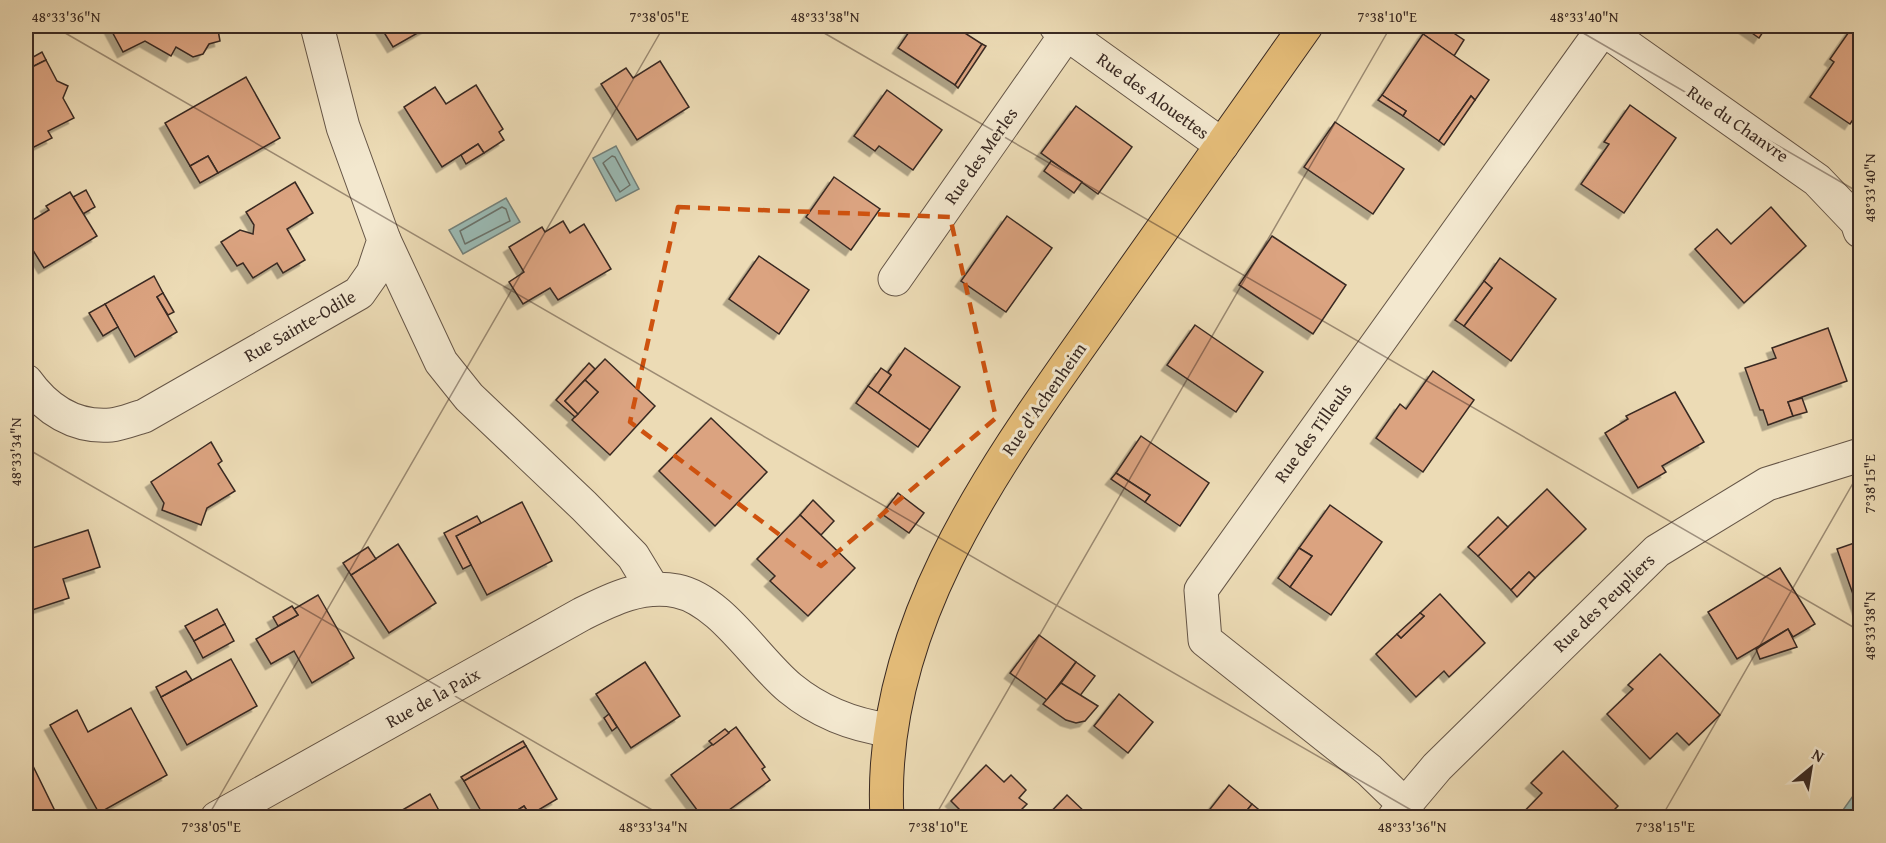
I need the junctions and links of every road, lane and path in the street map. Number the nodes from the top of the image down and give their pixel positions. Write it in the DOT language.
graph roads {
  1 [pos="317,26"];
  2 [pos="1306,26"];
  3 [pos="1604,27"];
  4 [pos="1061,29"];
  5 [pos="1222,145"];
  6 [pos="1860,231"];
  7 [pos="384,240"];
  8 [pos="895,279"];
  9 [pos="26,381"];
  10 [pos="1860,455"];
  11 [pos="653,589"];
  12 [pos="889,730"];
  13 [pos="1399,811"];
  14 [pos="217,818"];
  15 [pos="887,818"];
  1 -- 7 [label="street"];
  2 -- 5 [label="main road, Rue d'Achenheim"];
  3 -- 6 [label="street, Rue du Chanvre"];
  3 -- 13 [label="street, Rue des Tilleuls"];
  4 -- 5 [label="street, Rue des Alouettes"];
  4 -- 8 [label="street, Rue des Merles"];
  5 -- 12 [label="main road, Rue d'Achenheim"];
  7 -- 9 [label="street, Rue Sainte-Odile"];
  7 -- 11 [label="street"];
  10 -- 13 [label="street, Rue des Peupliers"];
  11 -- 12 [label="street, Rue de la Paix"];
  11 -- 14 [label="street, Rue de la Paix"];
  12 -- 15 [label="main road, Rue d'Achenheim"];
}
